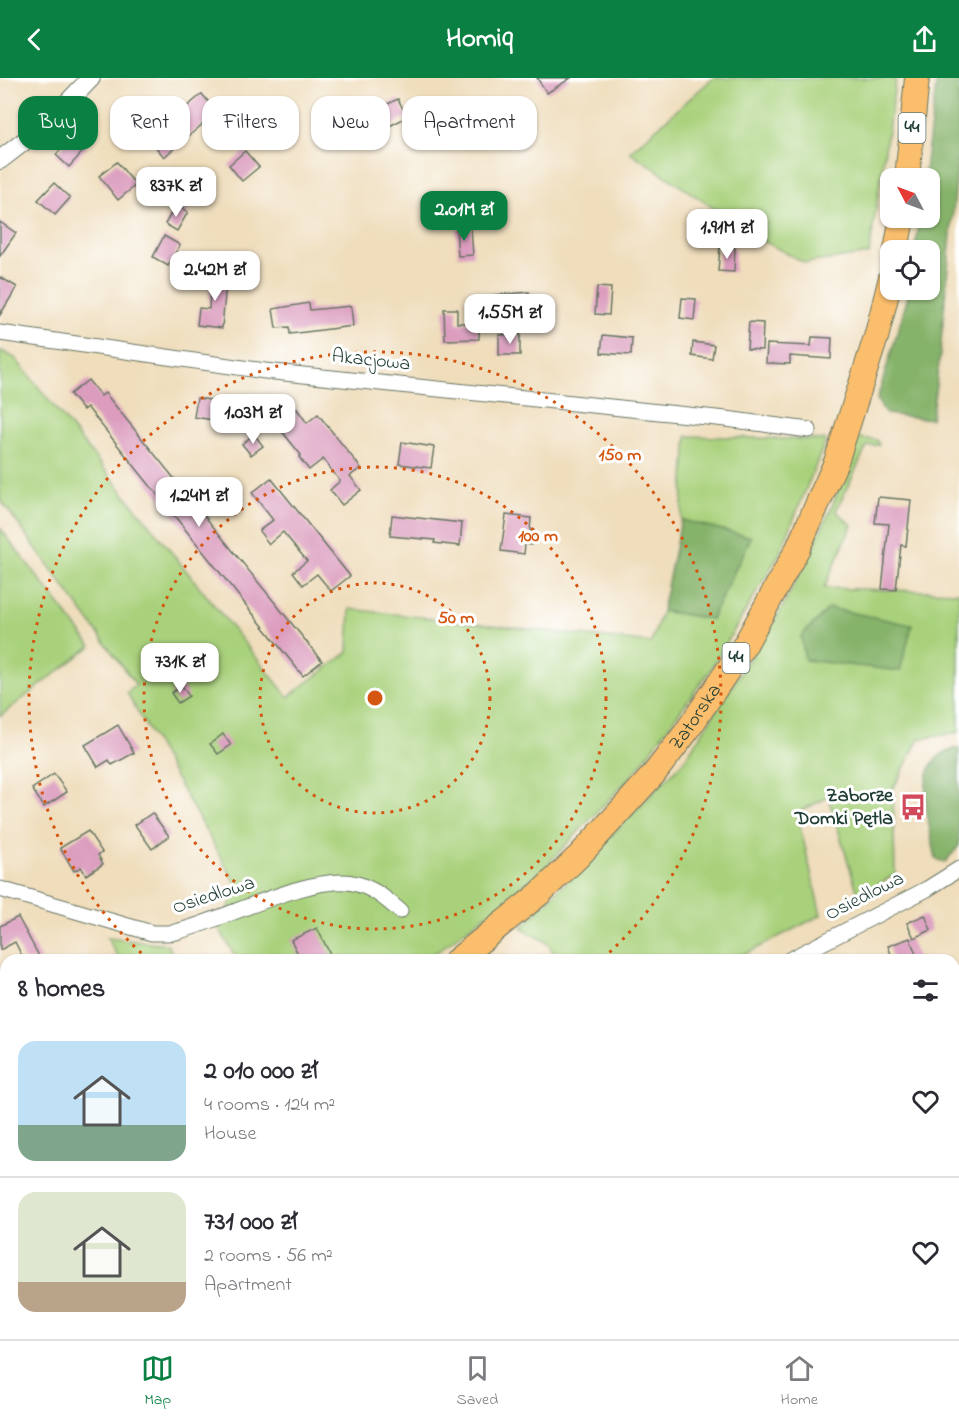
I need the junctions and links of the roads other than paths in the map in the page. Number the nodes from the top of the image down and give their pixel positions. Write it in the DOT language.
graph roads {
  1 [pos="91,78"];
  2 [pos="916,78"];
  3 [pos="0,160"];
  4 [pos="908,168"];
  5 [pos="885,300"];
  6 [pos="0,333"];
  7 [pos="809,430"];
  8 [pos="959,869"];
  9 [pos="0,889"];
  10 [pos="400,911"];
  11 [pos="473,954"];
  12 [pos="801,954"];
  1 -- 3 [label="street"];
  2 -- 4 [label="main road, 44"];
  5 -- 11 [label="main road, Zatorska / 44"];
  6 -- 7 [label="street, Akacjowa"];
  8 -- 12 [label="street, Osiedlowa"];
  9 -- 10 [label="street, Osiedlowa"];
}
